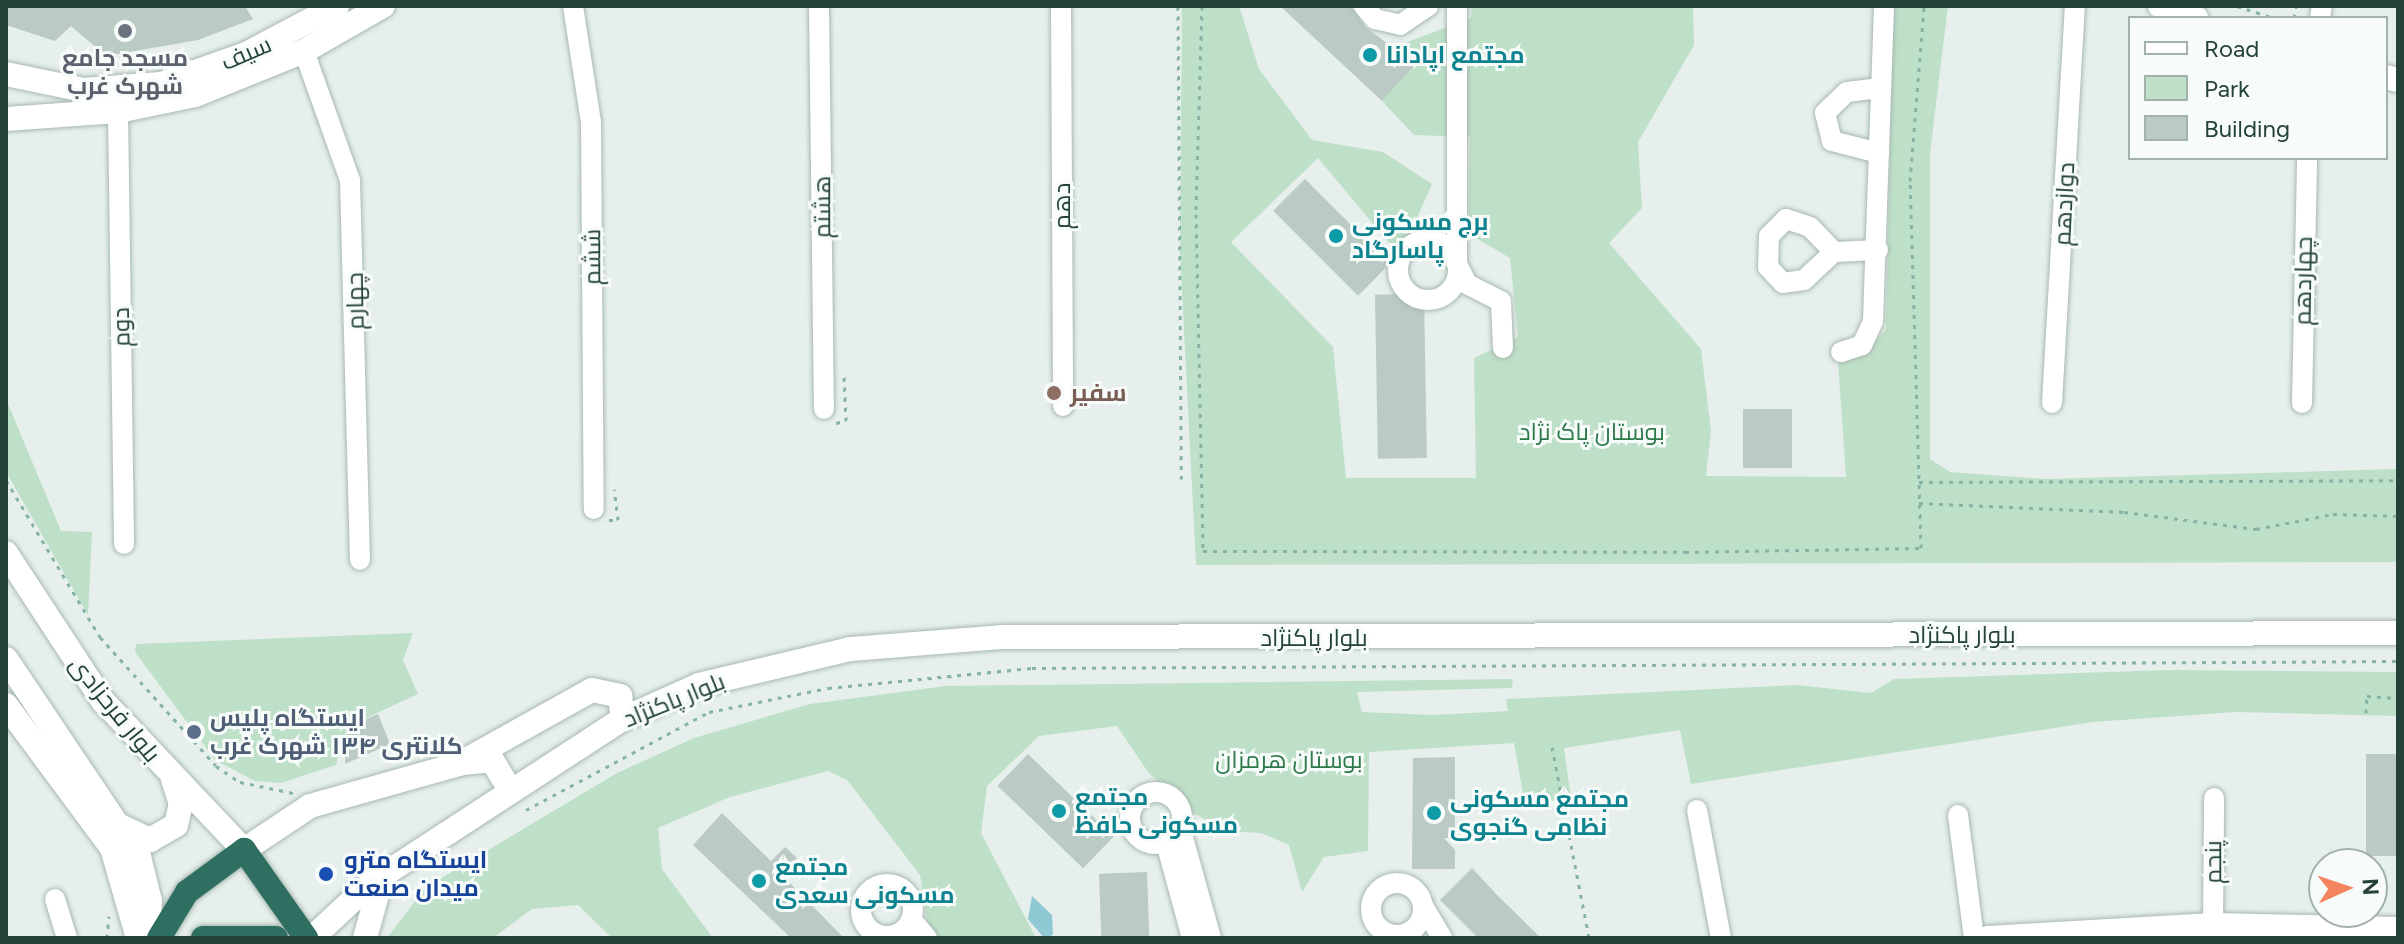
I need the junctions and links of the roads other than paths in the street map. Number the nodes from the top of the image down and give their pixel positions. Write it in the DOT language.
graph roads {
  1 [pos="337,6"];
  2 [pos="383,6"];
  3 [pos="573,6"];
  4 [pos="819,6"];
  5 [pos="1061,6"];
  6 [pos="1364,6"];
  7 [pos="1428,6"];
  8 [pos="1457,6"];
  9 [pos="1884,6"];
  10 [pos="2075,6"];
  11 [pos="2160,6"];
  12 [pos="2190,16"];
  13 [pos="299,41"];
  14 [pos="6,74"];
  15 [pos="1881,88"];
  16 [pos="118,111"];
  17 [pos="6,119"];
  18 [pos="1879,153"];
  19 [pos="2307,160"];
  20 [pos="1878,250"];
  21 [pos="1834,252"];
  22 [pos="1503,348"];
  23 [pos="1841,352"];
  24 [pos="2052,403"];
  25 [pos="2302,403"];
  26 [pos="1063,406"];
  27 [pos="824,409"];
  28 [pos="594,509"];
  29 [pos="124,544"];
  30 [pos="6,553"];
  31 [pos="360,560"];
  32 [pos="2398,633"];
  33 [pos="6,659"];
  34 [pos="6,705"];
  35 [pos="623,719"];
  36 [pos="459,764"];
  37 [pos="171,777"];
  38 [pos="510,790"];
  39 [pos="2214,798"];
  40 [pos="1697,810"];
  41 [pos="1958,815"];
  42 [pos="122,827"];
  43 [pos="1180,827"];
  44 [pos="1166,843"];
  45 [pos="244,850"];
  46 [pos="382,877"];
  47 [pos="55,899"];
  48 [pos="911,919"];
  49 [pos="1420,923"];
  50 [pos="2213,925"];
  51 [pos="2398,929"];
  52 [pos="898,936"];
  53 [pos="67,938"];
  54 [pos="138,938"];
  55 [pos="148,938"];
  56 [pos="159,938"];
  57 [pos="203,938"];
  58 [pos="276,938"];
  59 [pos="306,938"];
  60 [pos="312,938"];
  61 [pos="365,938"];
  62 [pos="927,938"];
  63 [pos="1192,938"];
  64 [pos="1211,938"];
  65 [pos="1442,938"];
  66 [pos="1721,938"];
  67 [pos="1974,938"];
  68 [pos="1988,938"];
  1 -- 13 [label="main road, سیف"];
  2 -- 13 [label="main road"];
  3 -- 28 [label="street, ششم"];
  4 -- 27 [label="street, هشتم"];
  5 -- 26 [label="street, دهم"];
  6 -- 7 [label="street"];
  8 -- 22 [label="street"];
  9 -- 15 [label="street"];
  10 -- 24 [label="street, دوازدهم"];
  11 -- 12 [label="main road"];
  13 -- 14 [label="main road, سیف"];
  13 -- 16 [label="main road"];
  13 -- 31 [label="street, چهارم"];
  15 -- 18 [label="street"];
  15 -- 18 [label="street"];
  16 -- 17 [label="main road"];
  16 -- 29 [label="street, دوم"];
  18 -- 20 [label="street"];
  19 -- 25 [label="street, چهاردهم"];
  20 -- 21 [label="street"];
  20 -- 23 [label="street"];
  30 -- 37 [label="main road, بلوار فرحزادی"];
  32 -- 35 [label="main road, بلوار پاکنژاد"];
  33 -- 42 [label="main road"];
  34 -- 54 [label="main road"];
  35 -- 36 [label="main road, بلوار پاکنژاد"];
  35 -- 38 [label="main road, بلوار پاکنژاد"];
  36 -- 38 [label="main road"];
  36 -- 45 [label="main road, بلوار پاکنژاد"];
  37 -- 42 [label="main road"];
  37 -- 45 [label="main road, بلوار فرحزادی"];
  38 -- 46 [label="main road, بلوار پاکنژاد"];
  39 -- 50 [label="street, پنجم"];
  40 -- 66 [label="street"];
  41 -- 67 [label="street"];
  42 -- 55 [label="main road"];
  43 -- 44 [label="street"];
  43 -- 44 [label="street"];
  43 -- 64 [label="street"];
  44 -- 63 [label="street"];
  45 -- 56 [label="highway"];
  45 -- 59 [label="highway"];
  46 -- 60 [label="main road, بلوار پاکنژاد"];
  46 -- 61 [label="main road"];
  47 -- 53 [label="street"];
  48 -- 52 [label="street"];
  48 -- 52 [label="street"];
  48 -- 62 [label="street"];
  49 -- 65 [label="street"];
  50 -- 51 [label="main road"];
  50 -- 68 [label="main road"];
  57 -- 58 [label="highway"];
}
